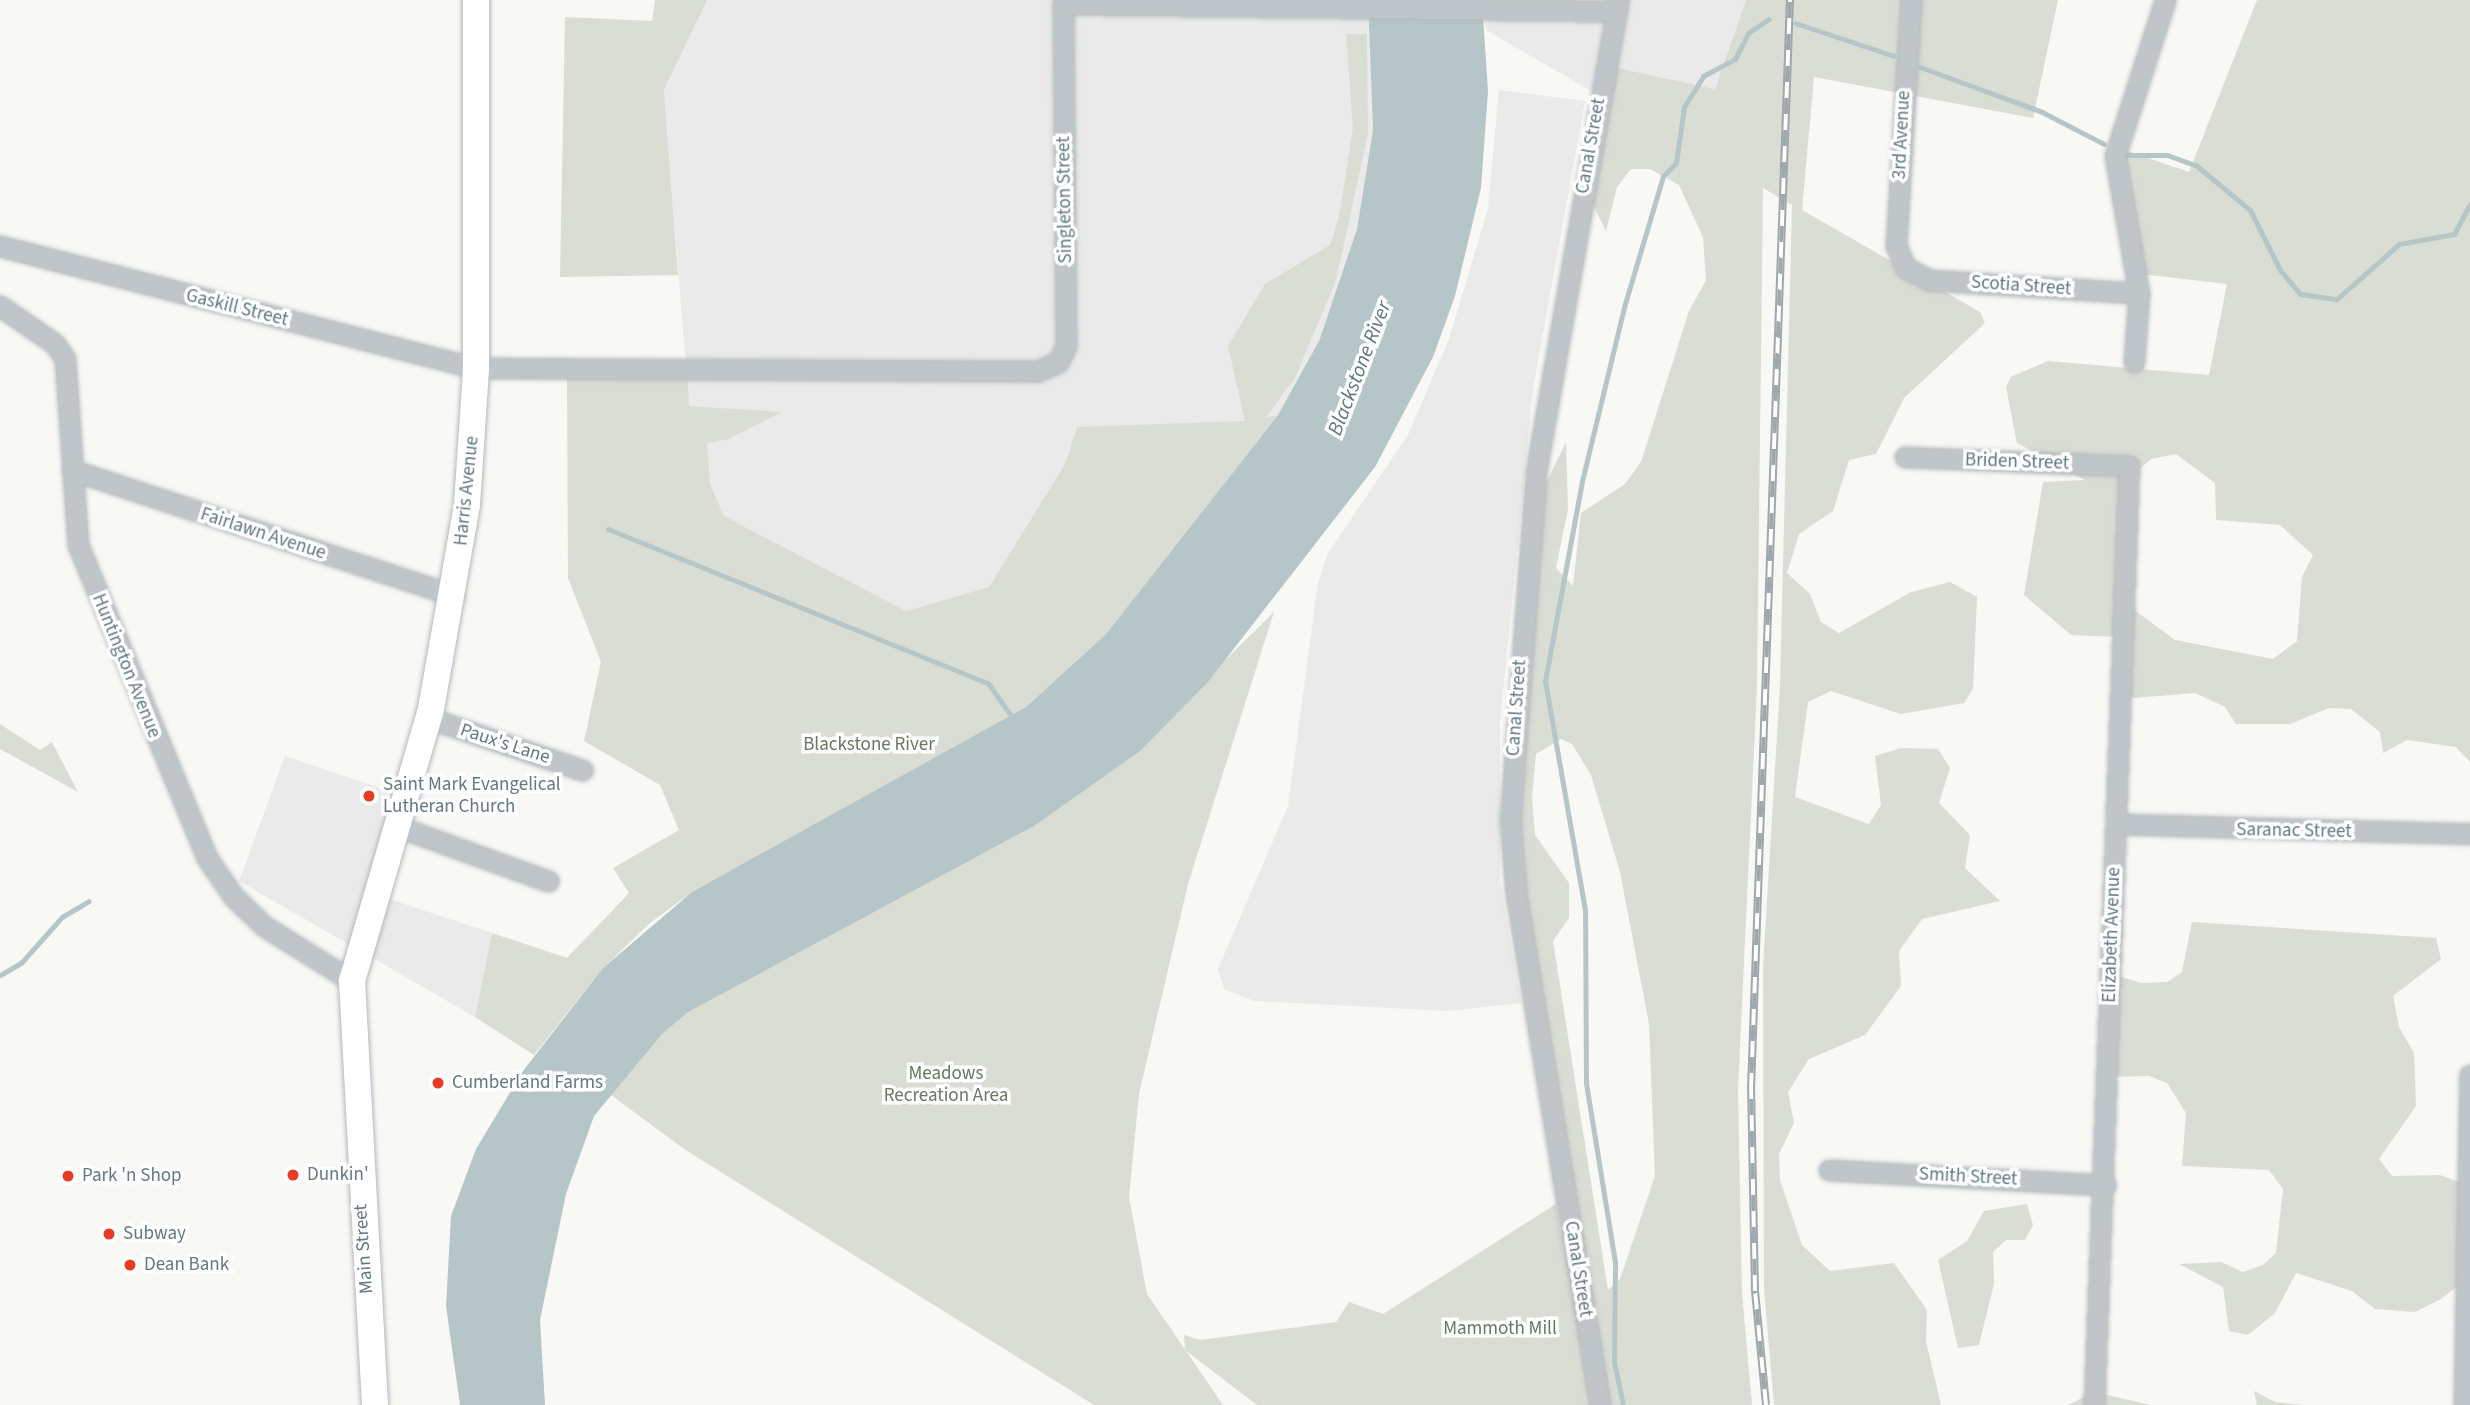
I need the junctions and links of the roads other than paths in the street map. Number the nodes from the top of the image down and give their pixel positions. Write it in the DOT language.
graph roads {
  1 [pos="476,0"];
  2 [pos="1911,0"];
  3 [pos="2165,0"];
  4 [pos="1617,5"];
  5 [pos="0,246"];
  6 [pos="1906,268"];
  7 [pos="2139,293"];
  8 [pos="0,306"];
  9 [pos="2134,362"];
  10 [pos="475,368"];
  11 [pos="1905,457"];
  12 [pos="2129,466"];
  13 [pos="72,470"];
  14 [pos="455,596"];
  15 [pos="429,718"];
  16 [pos="582,769"];
  17 [pos="2118,824"];
  18 [pos="396,826"];
  19 [pos="2470,834"];
  20 [pos="548,881"];
  21 [pos="353,974"];
  22 [pos="2470,1075"];
  23 [pos="1829,1170"];
  24 [pos="2106,1185"];
  25 [pos="376,1405"];
  26 [pos="1600,1405"];
  27 [pos="2094,1405"];
  28 [pos="2464,1405"];
  1 -- 10 [label="main road, Harris Avenue"];
  2 -- 6 [label="street, 3rd Avenue"];
  3 -- 7 [label="street"];
  4 -- 10 [label="street, Singleton Street"];
  4 -- 26 [label="street, Canal Street"];
  5 -- 10 [label="street, Gaskill Street"];
  6 -- 7 [label="street, Scotia Street"];
  7 -- 9 [label="street"];
  8 -- 13 [label="street, Huntington Avenue"];
  10 -- 14 [label="main road, Harris Avenue"];
  11 -- 12 [label="street, Briden Street"];
  12 -- 17 [label="street, Elizabeth Avenue"];
  13 -- 14 [label="street, Fairlawn Avenue"];
  13 -- 21 [label="street, Huntington Avenue"];
  14 -- 15 [label="main road, Harris Avenue"];
  15 -- 16 [label="street, Paux's Lane"];
  15 -- 18 [label="main road, Harris Avenue"];
  17 -- 19 [label="street, Saranac Street"];
  17 -- 24 [label="street, Elizabeth Avenue"];
  18 -- 20 [label="street"];
  18 -- 21 [label="main road, Harris Avenue"];
  21 -- 25 [label="main road, Main Street"];
  22 -- 28 [label="street"];
  23 -- 24 [label="street, Smith Street"];
  24 -- 27 [label="street, Elizabeth Avenue"];
}
